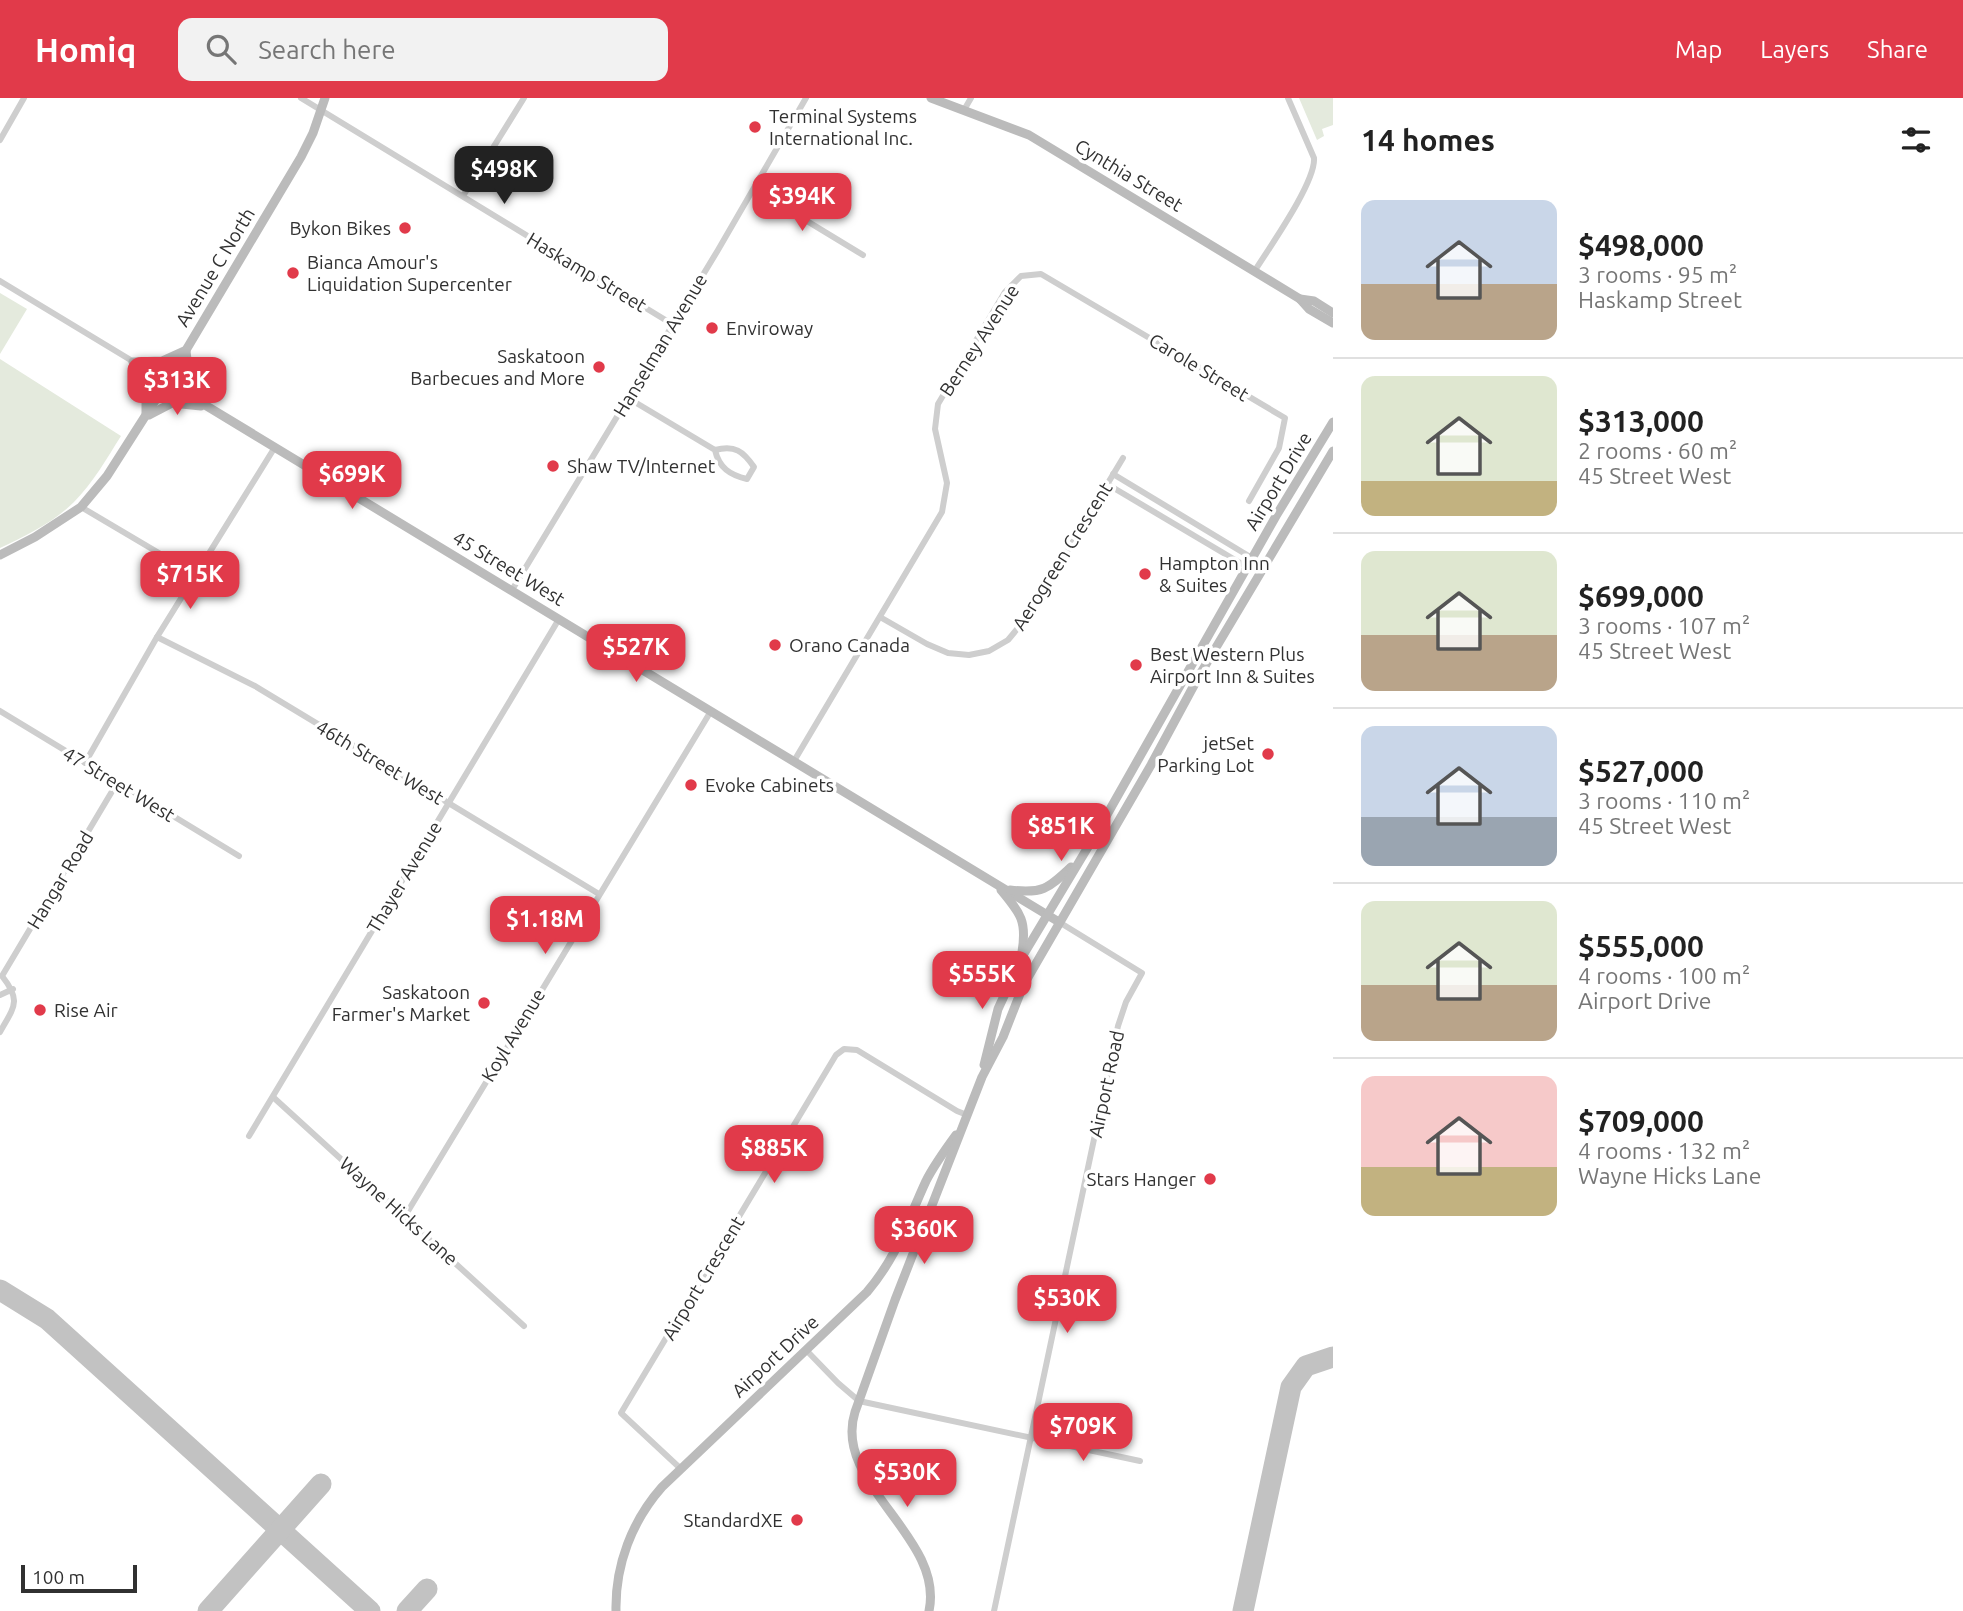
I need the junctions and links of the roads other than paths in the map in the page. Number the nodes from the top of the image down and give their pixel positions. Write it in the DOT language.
graph roads {
  1 [pos="24,98"];
  2 [pos="301,98"];
  3 [pos="325,98"];
  4 [pos="524,98"];
  5 [pos="807,98"];
  6 [pos="931,98"];
  7 [pos="971,98"];
  8 [pos="1288,98"];
  9 [pos="964,110"];
  10 [pos="322,111"];
  11 [pos="0,140"];
  12 [pos="754,189"];
  13 [pos="463,196"];
  14 [pos="863,255"];
  15 [pos="1254,272"];
  16 [pos="0,281"];
  17 [pos="1300,299"];
  18 [pos="1333,313"];
  19 [pos="1114,317"];
  20 [pos="1333,323"];
  21 [pos="672,324"];
  22 [pos="186,350"];
  23 [pos="133,362"];
  24 [pos="167,382"];
  25 [pos="628,398"];
  26 [pos="207,407"];
  27 [pos="145,418"];
  28 [pos="1333,422"];
  29 [pos="275,447"];
  30 [pos="715,450"];
  31 [pos="1333,451"];
  32 [pos="1123,458"];
  33 [pos="1113,474"];
  34 [pos="1107,484"];
  35 [pos="1249,501"];
  36 [pos="80,507"];
  37 [pos="0,555"];
  38 [pos="1252,558"];
  39 [pos="1247,567"];
  40 [pos="196,575"];
  41 [pos="512,590"];
  42 [pos="880,617"];
  43 [pos="559,619"];
  44 [pos="158,637"];
  45 [pos="0,711"];
  46 [pos="711,711"];
  47 [pos="794,761"];
  48 [pos="85,763"];
  49 [pos="117,783"];
  50 [pos="449,803"];
  51 [pos="239,856"];
  52 [pos="1080,859"];
  53 [pos="995,883"];
  54 [pos="1004,889"];
  55 [pos="599,894"];
  56 [pos="1047,915"];
  57 [pos="1059,922"];
  58 [pos="1021,957"];
  59 [pos="1142,973"];
  60 [pos="1,975"];
  61 [pos="13,989"];
  62 [pos="0,995"];
  63 [pos="0,1032"];
  64 [pos="982,1077"];
  65 [pos="273,1097"];
  66 [pos="966,1118"];
  67 [pos="249,1136"];
  68 [pos="405,1216"];
  69 [pos="524,1326"];
  70 [pos="807,1351"];
  71 [pos="859,1401"];
  72 [pos="1031,1438"];
  73 [pos="1140,1461"];
  74 [pos="681,1469"];
  75 [pos="617,1611"];
  76 [pos="930,1611"];
  77 [pos="994,1611"];
  1 -- 11 [label="street"];
  2 -- 10 [label="street, Haskamp Street"];
  3 -- 10 [label="main road, Avenue C North"];
  4 -- 13 [label="street"];
  5 -- 12 [label="street, Hanselman Avenue"];
  6 -- 9 [label="main road, Cynthia Street"];
  7 -- 9 [label="street"];
  8 -- 15 [label="street"];
  9 -- 15 [label="main road, Cynthia Street"];
  10 -- 13 [label="street, Haskamp Street"];
  10 -- 22 [label="main road, Avenue C North"];
  12 -- 14 [label="street"];
  12 -- 21 [label="street, Hanselman Avenue"];
  13 -- 21 [label="street, Haskamp Street"];
  15 -- 17 [label="main road, Cynthia Street"];
  16 -- 23 [label="street, 45 Street West"];
  17 -- 18 [label="main road, Cynthia Street"];
  17 -- 20 [label="main road, Cynthia Street"];
  19 -- 35 [label="street, Carole Street"];
  19 -- 42 [label="street, Berney Avenue"];
  21 -- 25 [label="street, Hanselman Avenue"];
  22 -- 23 [label="main road"];
  22 -- 24 [label="main road, Avenue C North"];
  22 -- 26 [label="main road"];
  23 -- 24 [label="street, 45 Street West"];
  23 -- 27 [label="main road"];
  24 -- 26 [label="main road, 45 Street West"];
  24 -- 27 [label="main road, Avenue C North"];
  25 -- 30 [label="street"];
  25 -- 41 [label="street, Hanselman Avenue"];
  26 -- 27 [label="main road"];
  26 -- 29 [label="main road, 45 Street West"];
  27 -- 36 [label="main road, Avenue C North"];
  28 -- 38 [label="main road, Airport Drive"];
  29 -- 40 [label="street"];
  29 -- 41 [label="main road, 45 Street West"];
  30 -- 30 [label="street"];
  31 -- 57 [label="main road, Airport Drive"];
  32 -- 33 [label="street, Aerogreen Crescent"];
  33 -- 34 [label="street, Aerogreen Crescent"];
  33 -- 38 [label="street"];
  34 -- 39 [label="street"];
  34 -- 42 [label="street, Aerogreen Crescent"];
  36 -- 37 [label="main road, Avenue C North"];
  36 -- 40 [label="street"];
  38 -- 39 [label="main road, Airport Drive"];
  39 -- 52 [label="main road, Airport Drive"];
  40 -- 44 [label="street"];
  41 -- 43 [label="main road, 45 Street West"];
  42 -- 47 [label="street, Berney Avenue"];
  43 -- 46 [label="main road, 45 Street West"];
  43 -- 50 [label="street, Thayer Avenue"];
  44 -- 48 [label="street"];
  44 -- 50 [label="street, 46th Street West"];
  45 -- 48 [label="street, 47 Street West"];
  46 -- 47 [label="main road, 45 Street West"];
  46 -- 55 [label="street, Koyl Avenue"];
  47 -- 53 [label="main road, 45 Street West"];
  48 -- 49 [label="street, 47 Street West"];
  49 -- 51 [label="street, 47 Street West"];
  49 -- 60 [label="street, Hangar Road"];
  50 -- 55 [label="street, 46th Street West"];
  50 -- 65 [label="street, Thayer Avenue"];
  52 -- 54 [label="main road"];
  52 -- 56 [label="main road, Airport Drive"];
  53 -- 54 [label="main road, 45 Street West"];
  53 -- 58 [label="main road"];
  54 -- 56 [label="main road, 45 Street West"];
  55 -- 68 [label="street, Koyl Avenue"];
  56 -- 57 [label="main road, 45 Street West"];
  56 -- 58 [label="main road, Airport Drive"];
  57 -- 59 [label="street, 45 Street West"];
  57 -- 64 [label="main road, Airport Drive"];
  58 -- 64 [label="main road, Airport Drive"];
  59 -- 72 [label="street, Airport Road"];
  60 -- 61 [label="street, Hangar Road"];
  61 -- 62 [label="street"];
  61 -- 63 [label="street"];
  64 -- 66 [label="main road, Airport Drive"];
  65 -- 67 [label="street, Thayer Avenue"];
  65 -- 68 [label="street, Wayne Hicks Lane"];
  66 -- 70 [label="main road, Airport Drive"];
  66 -- 71 [label="main road, Airport Drive"];
  66 -- 74 [label="street, Airport Crescent"];
  68 -- 69 [label="street, Wayne Hicks Lane"];
  70 -- 71 [label="street"];
  70 -- 74 [label="main road, Airport Drive"];
  71 -- 72 [label="street"];
  71 -- 76 [label="main road, Airport Drive"];
  72 -- 73 [label="street"];
  72 -- 77 [label="street, Airport Road"];
  74 -- 75 [label="main road, Airport Drive"];
}
